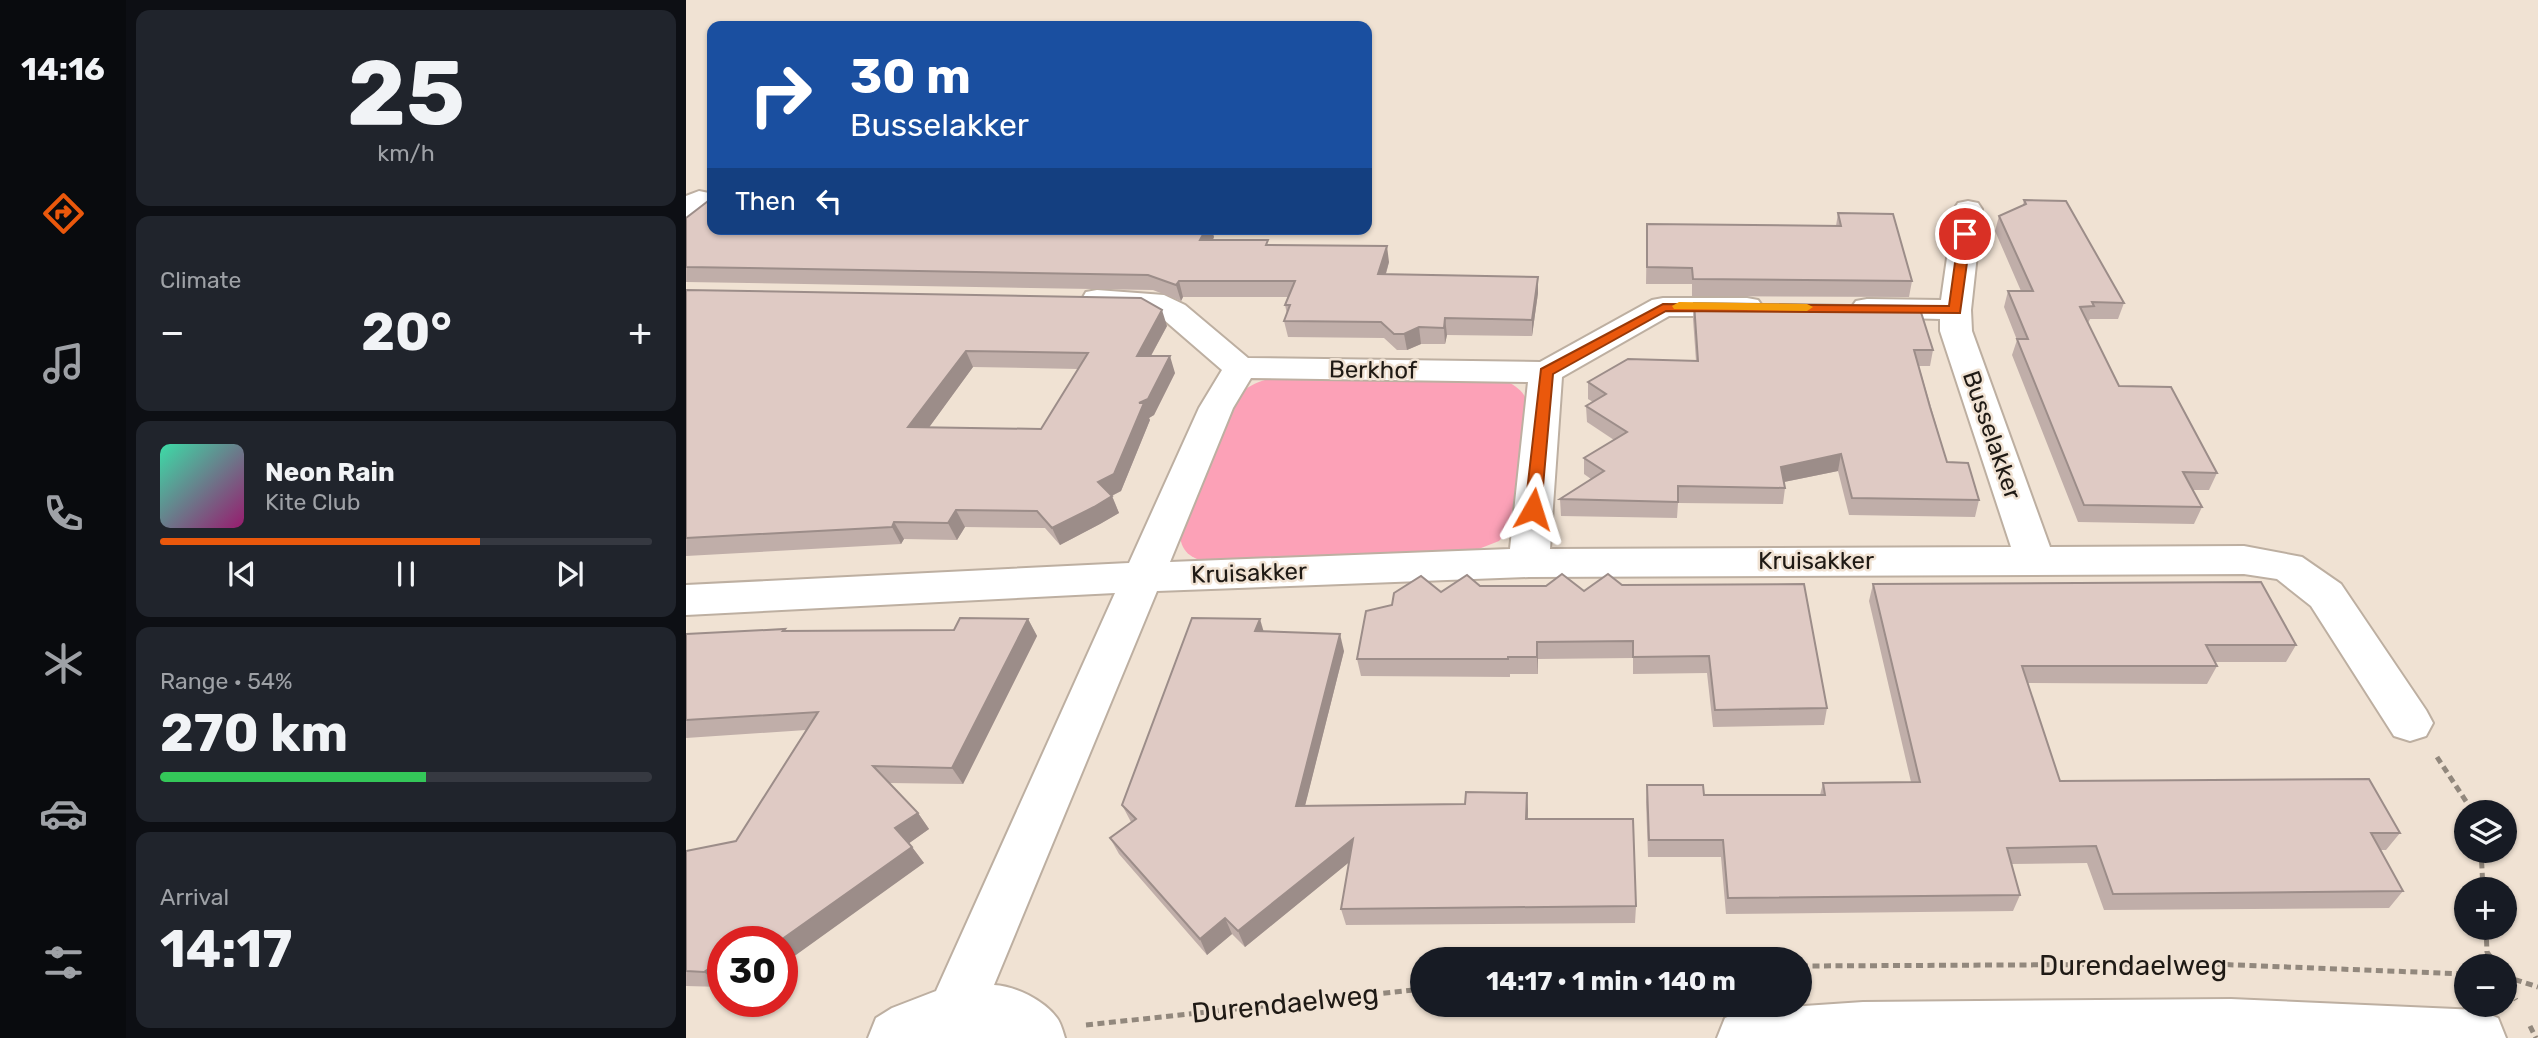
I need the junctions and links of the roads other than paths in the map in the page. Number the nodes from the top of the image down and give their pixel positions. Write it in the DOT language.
graph roads {
  1 [pos="1968,209"];
  2 [pos="1073,299"];
  3 [pos="1778,307"];
  4 [pos="1833,308"];
  5 [pos="1955,310"];
  6 [pos="1240,368"];
  7 [pos="1546,372"];
  8 [pos="2035,560"];
  9 [pos="1529,563"];
  10 [pos="1143,577"];
  11 [pos="686,600"];
  12 [pos="2410,723"];
  13 [pos="955,1012"];
  14 [pos="1056,1028"];
  15 [pos="896,1038"];
  16 [pos="1745,1038"];
  17 [pos="2478,1038"];
  1 -- 5 [label="street, Busselakker"];
  2 -- 6 [label="street"];
  3 -- 7 [label="street"];
  4 -- 5 [label="street"];
  5 -- 8 [label="street, Busselakker"];
  6 -- 7 [label="street, Berkhof"];
  6 -- 10 [label="street"];
  7 -- 9 [label="street"];
  8 -- 9 [label="street, Kruisakker"];
  8 -- 12 [label="street, Kruisakker"];
  9 -- 10 [label="street, Kruisakker"];
  10 -- 11 [label="street, Kruisakker"];
  10 -- 13 [label="street"];
  13 -- 14 [label="street"];
  13 -- 15 [label="street"];
  16 -- 17 [label="street"];
}
